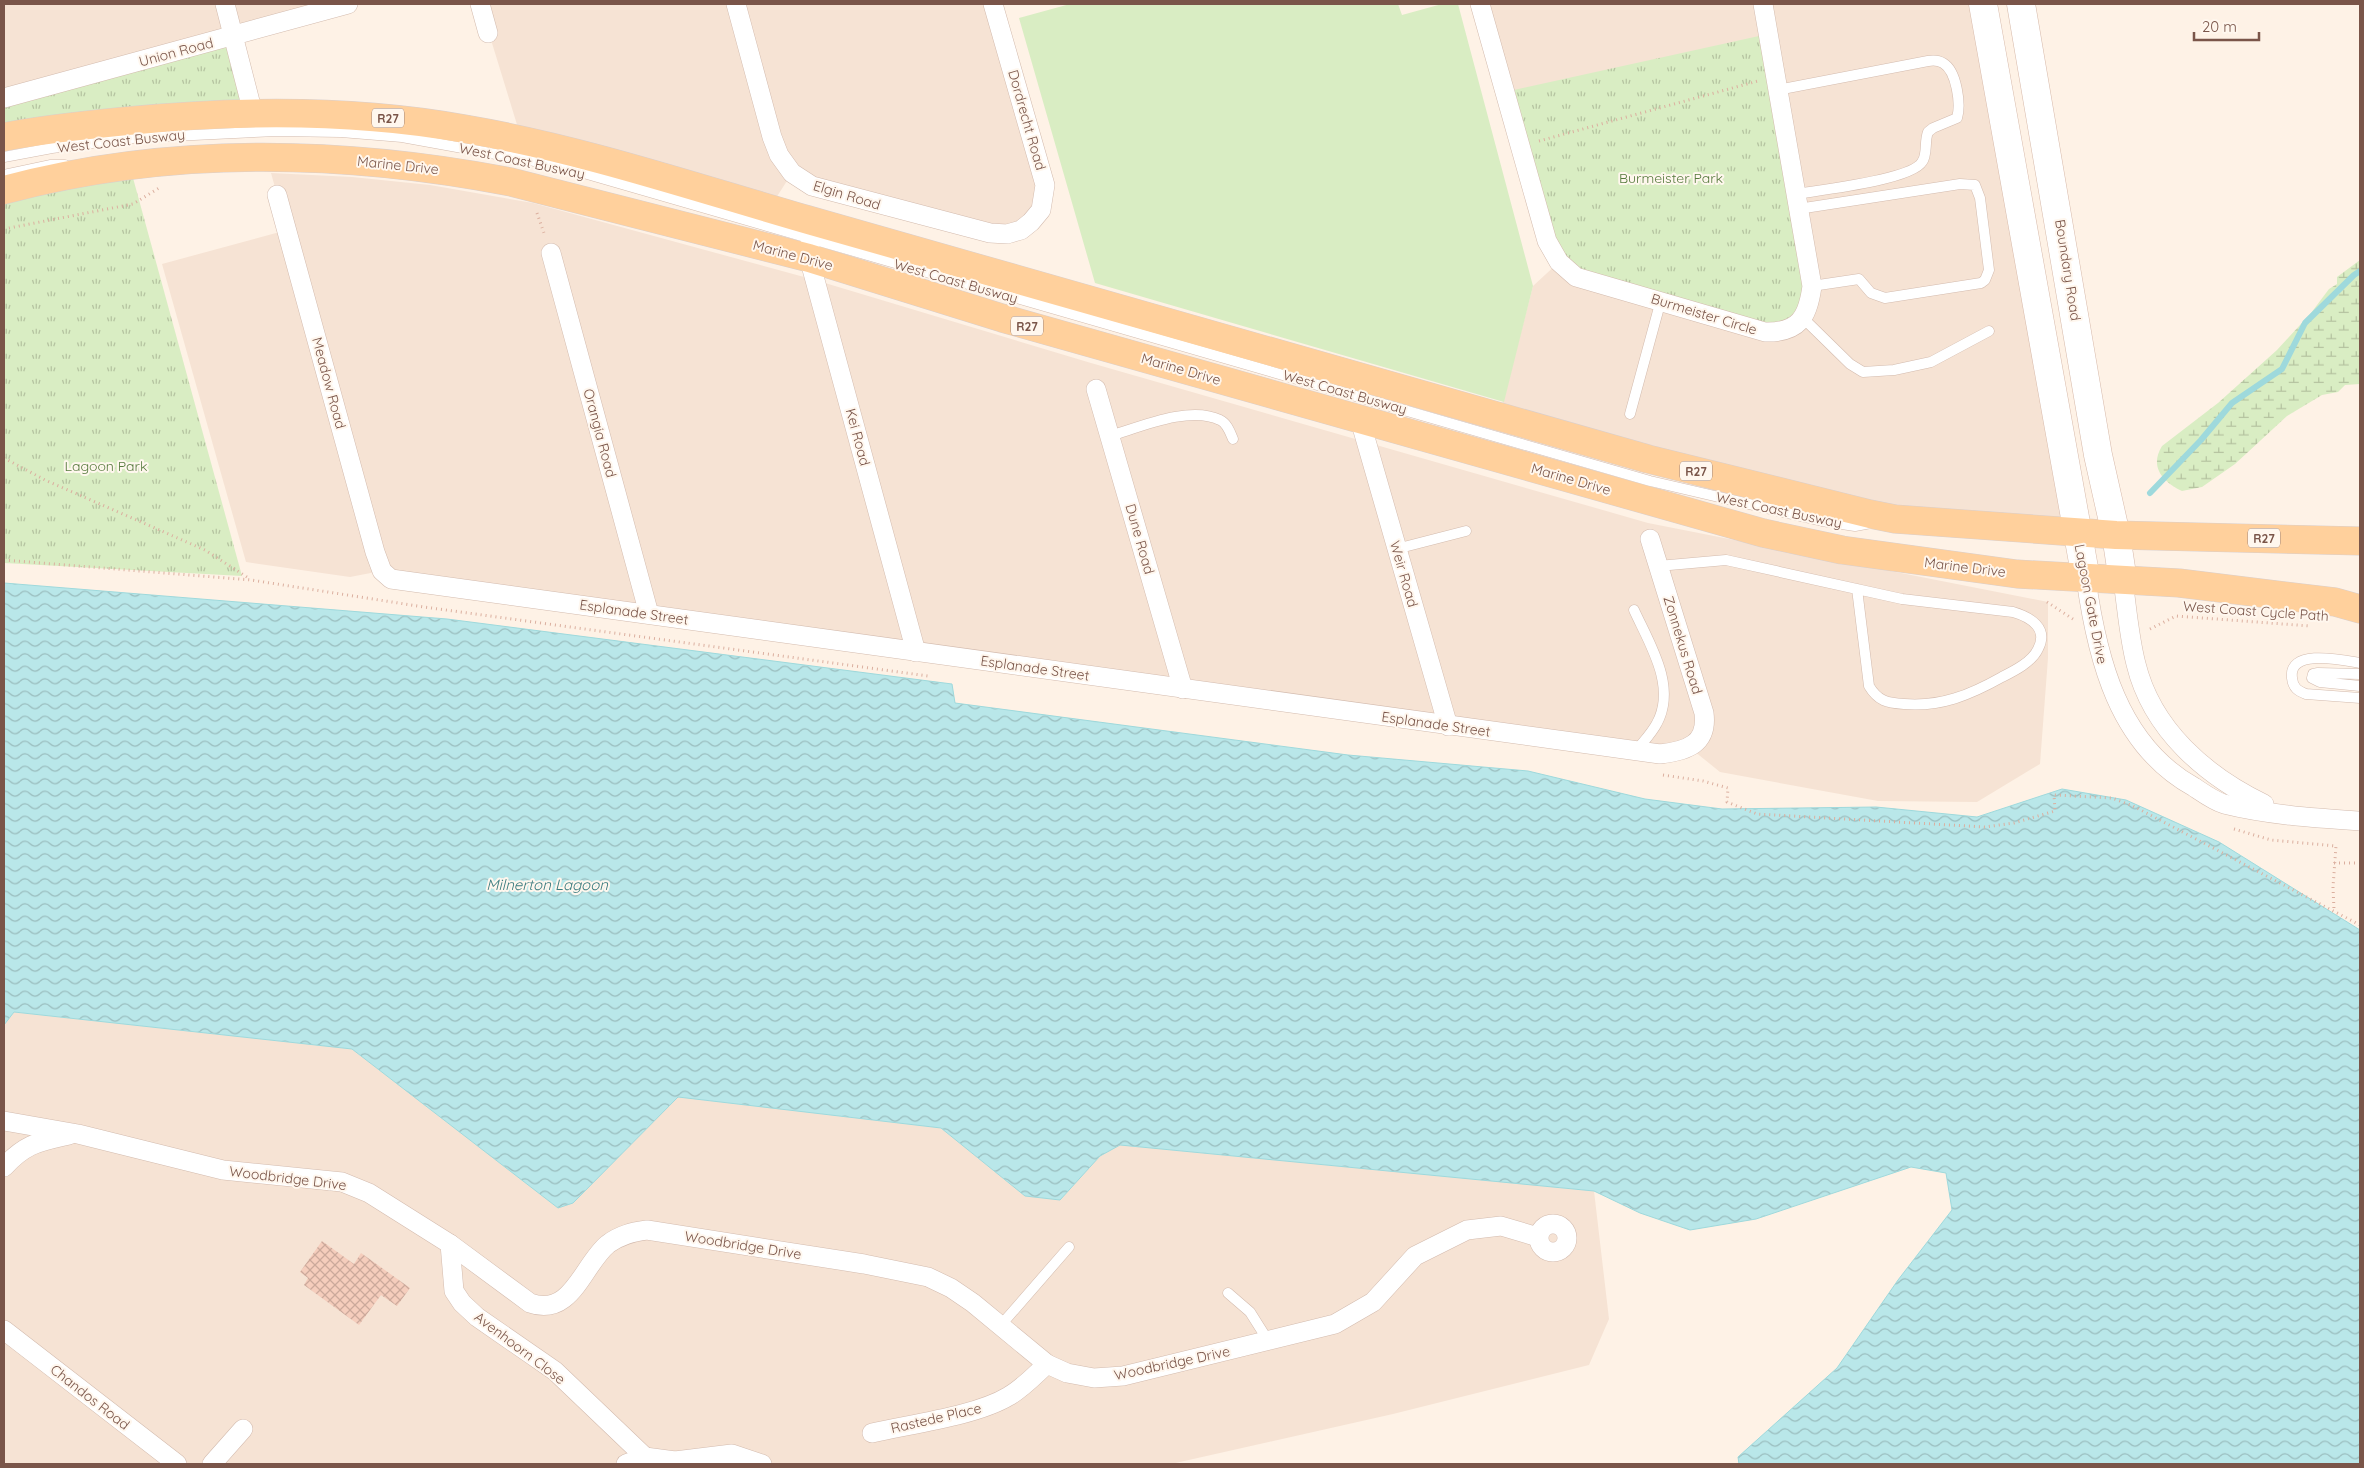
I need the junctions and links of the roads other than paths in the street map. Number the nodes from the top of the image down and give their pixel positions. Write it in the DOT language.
graph roads {
  1 [pos="225,4"];
  2 [pos="348,4"];
  3 [pos="480,4"];
  4 [pos="736,4"];
  5 [pos="993,4"];
  6 [pos="1480,4"];
  7 [pos="1763,4"];
  8 [pos="1983,4"];
  9 [pos="2021,4"];
  10 [pos="488,33"];
  11 [pos="235,36"];
  12 [pos="1776,83"];
  13 [pos="4,98"];
  14 [pos="253,113"];
  15 [pos="4,138"];
  16 [pos="4,157"];
  17 [pos="146,163"];
  18 [pos="4,174"];
  19 [pos="4,190"];
  20 [pos="277,195"];
  21 [pos="1797,201"];
  22 [pos="1021,230"];
  23 [pos="810,239"];
  24 [pos="551,253"];
  25 [pos="1812,286"];
  26 [pos="1661,300"];
  27 [pos="1803,318"];
  28 [pos="1989,331"];
  29 [pos="1096,389"];
  30 [pos="1630,414"];
  31 [pos="1360,420"];
  32 [pos="1110,436"];
  33 [pos="1233,439"];
  34 [pos="1466,531"];
  35 [pos="2078,532"];
  36 [pos="2116,535"];
  37 [pos="1650,539"];
  38 [pos="2356,543"];
  39 [pos="1396,549"];
  40 [pos="1658,566"];
  41 [pos="382,571"];
  42 [pos="2086,579"];
  43 [pos="2123,581"];
  44 [pos="1857,589"];
  45 [pos="2352,603"];
  46 [pos="1634,610"];
  47 [pos="649,614"];
  48 [pos="916,652"];
  49 [pos="2360,663"];
  50 [pos="2360,674"];
  51 [pos="2360,686"];
  52 [pos="1183,688"];
  53 [pos="2360,698"];
  54 [pos="1448,726"];
  55 [pos="1690,747"];
  56 [pos="1636,751"];
  57 [pos="2283,814"];
  58 [pos="2360,821"];
  59 [pos="4,1121"];
  60 [pos="78,1134"];
  61 [pos="4,1168"];
  62 [pos="1538,1237"];
  63 [pos="450,1244"];
  64 [pos="1069,1247"];
  65 [pos="1228,1293"];
  66 [pos="1001,1325"];
  67 [pos="4,1330"];
  68 [pos="1269,1342"];
  69 [pos="1047,1364"];
  70 [pos="243,1429"];
  71 [pos="872,1433"];
  72 [pos="645,1456"];
  73 [pos="177,1464"];
  74 [pos="212,1464"];
  75 [pos="626,1464"];
  76 [pos="762,1464"];
  1 -- 11 [label="street"];
  2 -- 11 [label="street, Union Road"];
  3 -- 10 [label="street"];
  4 -- 22 [label="street, Elgin Road"];
  5 -- 22 [label="street, Dordrecht Road"];
  6 -- 26 [label="street, Burmeister Circle"];
  7 -- 12 [label="street"];
  8 -- 35 [label="main road"];
  9 -- 36 [label="main road, Boundary Road"];
  11 -- 13 [label="street, Union Road"];
  11 -- 14 [label="street"];
  12 -- 21 [label="street"];
  12 -- 21 [label="lane"];
  14 -- 15 [label="main road, Marine Drive / R27"];
  14 -- 23 [label="main road, Marine Drive / R27"];
  16 -- 23 [label="lane, West Coast Busway"];
  17 -- 18 [label="lane, West Coast Busway"];
  17 -- 19 [label="main road, Marine Drive / R27"];
  17 -- 23 [label="main road, Marine Drive / R27"];
  20 -- 41 [label="street, Meadow Road"];
  21 -- 25 [label="street"];
  21 -- 25 [label="lane"];
  23 -- 31 [label="main road, Marine Drive / R27"];
  23 -- 35 [label="main road, Marine Drive / R27"];
  23 -- 48 [label="street, Kei Road"];
  24 -- 47 [label="street, Orangia Road"];
  25 -- 27 [label="street"];
  26 -- 27 [label="street, Burmeister Circle"];
  26 -- 30 [label="lane"];
  27 -- 28 [label="lane"];
  29 -- 32 [label="street, Dune Road"];
  31 -- 39 [label="street, Weir Road"];
  31 -- 42 [label="main road, Marine Drive / R27"];
  32 -- 33 [label="lane"];
  32 -- 52 [label="street, Dune Road"];
  34 -- 39 [label="lane"];
  35 -- 36 [label="main road, Marine Drive / R27"];
  35 -- 42 [label="main road, Lagoon Gate Drive"];
  36 -- 38 [label="main road, Marine Drive / R27"];
  36 -- 43 [label="main road, Lagoon Gate Drive"];
  37 -- 40 [label="street, Zonnekus Road"];
  39 -- 54 [label="street, Weir Road"];
  40 -- 44 [label="lane"];
  40 -- 55 [label="street, Zonnekus Road"];
  41 -- 47 [label="street, Esplanade Street"];
  42 -- 43 [label="main road, Marine Drive / R27"];
  42 -- 57 [label="street, Lagoon Gate Drive"];
  43 -- 45 [label="main road, Marine Drive / R27"];
  43 -- 57 [label="street, Lagoon Gate Drive"];
  44 -- 44 [label="lane"];
  46 -- 56 [label="lane"];
  47 -- 48 [label="street, Esplanade Street"];
  48 -- 52 [label="street, Esplanade Street"];
  49 -- 53 [label="lane"];
  50 -- 51 [label="lane"];
  52 -- 54 [label="street, Esplanade Street"];
  54 -- 56 [label="street, Esplanade Street"];
  55 -- 56 [label="street, Esplanade Street"];
  57 -- 58 [label="street, Lagoon Gate Drive"];
  59 -- 60 [label="street, Woodbridge Drive"];
  60 -- 61 [label="street, Woodbridge Drive"];
  60 -- 63 [label="street, Woodbridge Drive"];
  62 -- 68 [label="street, Woodbridge Drive"];
  63 -- 66 [label="street, Woodbridge Drive"];
  63 -- 72 [label="street, Avenhoorn Close"];
  64 -- 66 [label="lane"];
  65 -- 68 [label="lane"];
  66 -- 69 [label="street, Woodbridge Drive"];
  67 -- 73 [label="street, Chandos Road"];
  68 -- 69 [label="street, Woodbridge Drive"];
  69 -- 71 [label="street, Rastede Place"];
  70 -- 74 [label="street"];
  72 -- 75 [label="street"];
  72 -- 76 [label="street"];
}
